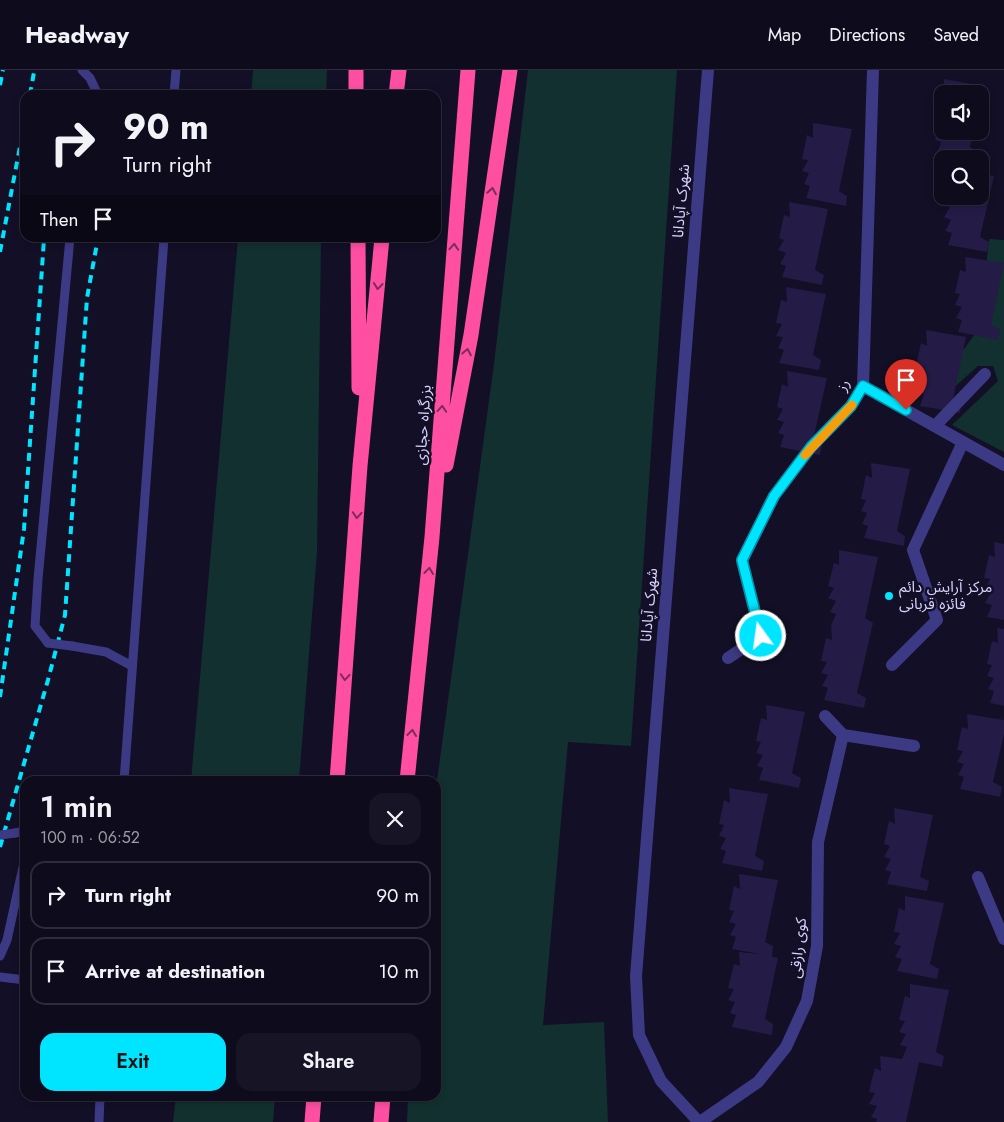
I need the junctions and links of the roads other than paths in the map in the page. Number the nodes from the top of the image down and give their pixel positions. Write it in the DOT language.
graph roads {
  1 [pos="82,70"];
  2 [pos="176,70"];
  3 [pos="356,70"];
  4 [pos="399,70"];
  5 [pos="468,70"];
  6 [pos="510,70"];
  7 [pos="708,70"];
  8 [pos="873,70"];
  9 [pos="96,90"];
  10 [pos="174,90"];
  11 [pos="356,90"];
  12 [pos="397,90"];
  13 [pos="70,242"];
  14 [pos="164,242"];
  15 [pos="358,242"];
  16 [pos="382,242"];
  17 [pos="984,374"];
  18 [pos="863,386"];
  19 [pos="934,426"];
  20 [pos="963,442"];
  21 [pos="1004,465"];
  22 [pos="360,466"];
  23 [pos="432,537"];
  24 [pos="728,658"];
  25 [pos="892,665"];
  26 [pos="132,666"];
  27 [pos="825,716"];
  28 [pos="843,734"];
  29 [pos="914,746"];
  30 [pos="124,776"];
  31 [pos="337,776"];
  32 [pos="408,776"];
  33 [pos="20,833"];
  34 [pos="0,834"];
  35 [pos="978,877"];
  36 [pos="20,881"];
  37 [pos="1004,939"];
  38 [pos="0,956"];
  39 [pos="0,977"];
  40 [pos="20,979"];
  41 [pos="100,1101"];
  42 [pos="314,1101"];
  43 [pos="383,1101"];
  44 [pos="99,1122"];
  45 [pos="312,1122"];
  46 [pos="381,1122"];
  47 [pos="699,1122"];
  1 -- 9 [label="lane"];
  2 -- 10 [label="lane"];
  3 -- 11 [label="highway"];
  4 -- 12 [label="highway"];
  23 -- 5 [label="highway, بزرگراه حجازی, one-way"];
  23 -- 6 [label="highway, one-way"];
  7 -- 47 [label="street, شهرک آپادانا"];
  8 -- 18 [label="street, رز"];
  13 -- 26 [label="lane, bridge"];
  14 -- 26 [label="lane"];
  15 -- 22 [label="highway"];
  16 -- 22 [label="highway, one-way"];
  17 -- 19 [label="street"];
  18 -- 19 [label="street"];
  18 -- 24 [label="street, رز"];
  19 -- 20 [label="street"];
  20 -- 21 [label="street"];
  20 -- 25 [label="street"];
  22 -- 31 [label="highway, one-way"];
  32 -- 23 [label="highway, بزرگراه حجازی, one-way"];
  26 -- 30 [label="lane"];
  27 -- 28 [label="street"];
  28 -- 29 [label="street"];
  28 -- 47 [label="street, کوی رازقی"];
  33 -- 34 [label="lane, bridge"];
  35 -- 37 [label="street"];
  36 -- 38 [label="lane"];
  39 -- 40 [label="lane"];
  41 -- 44 [label="lane"];
  42 -- 45 [label="highway"];
  43 -- 46 [label="highway"];
}
